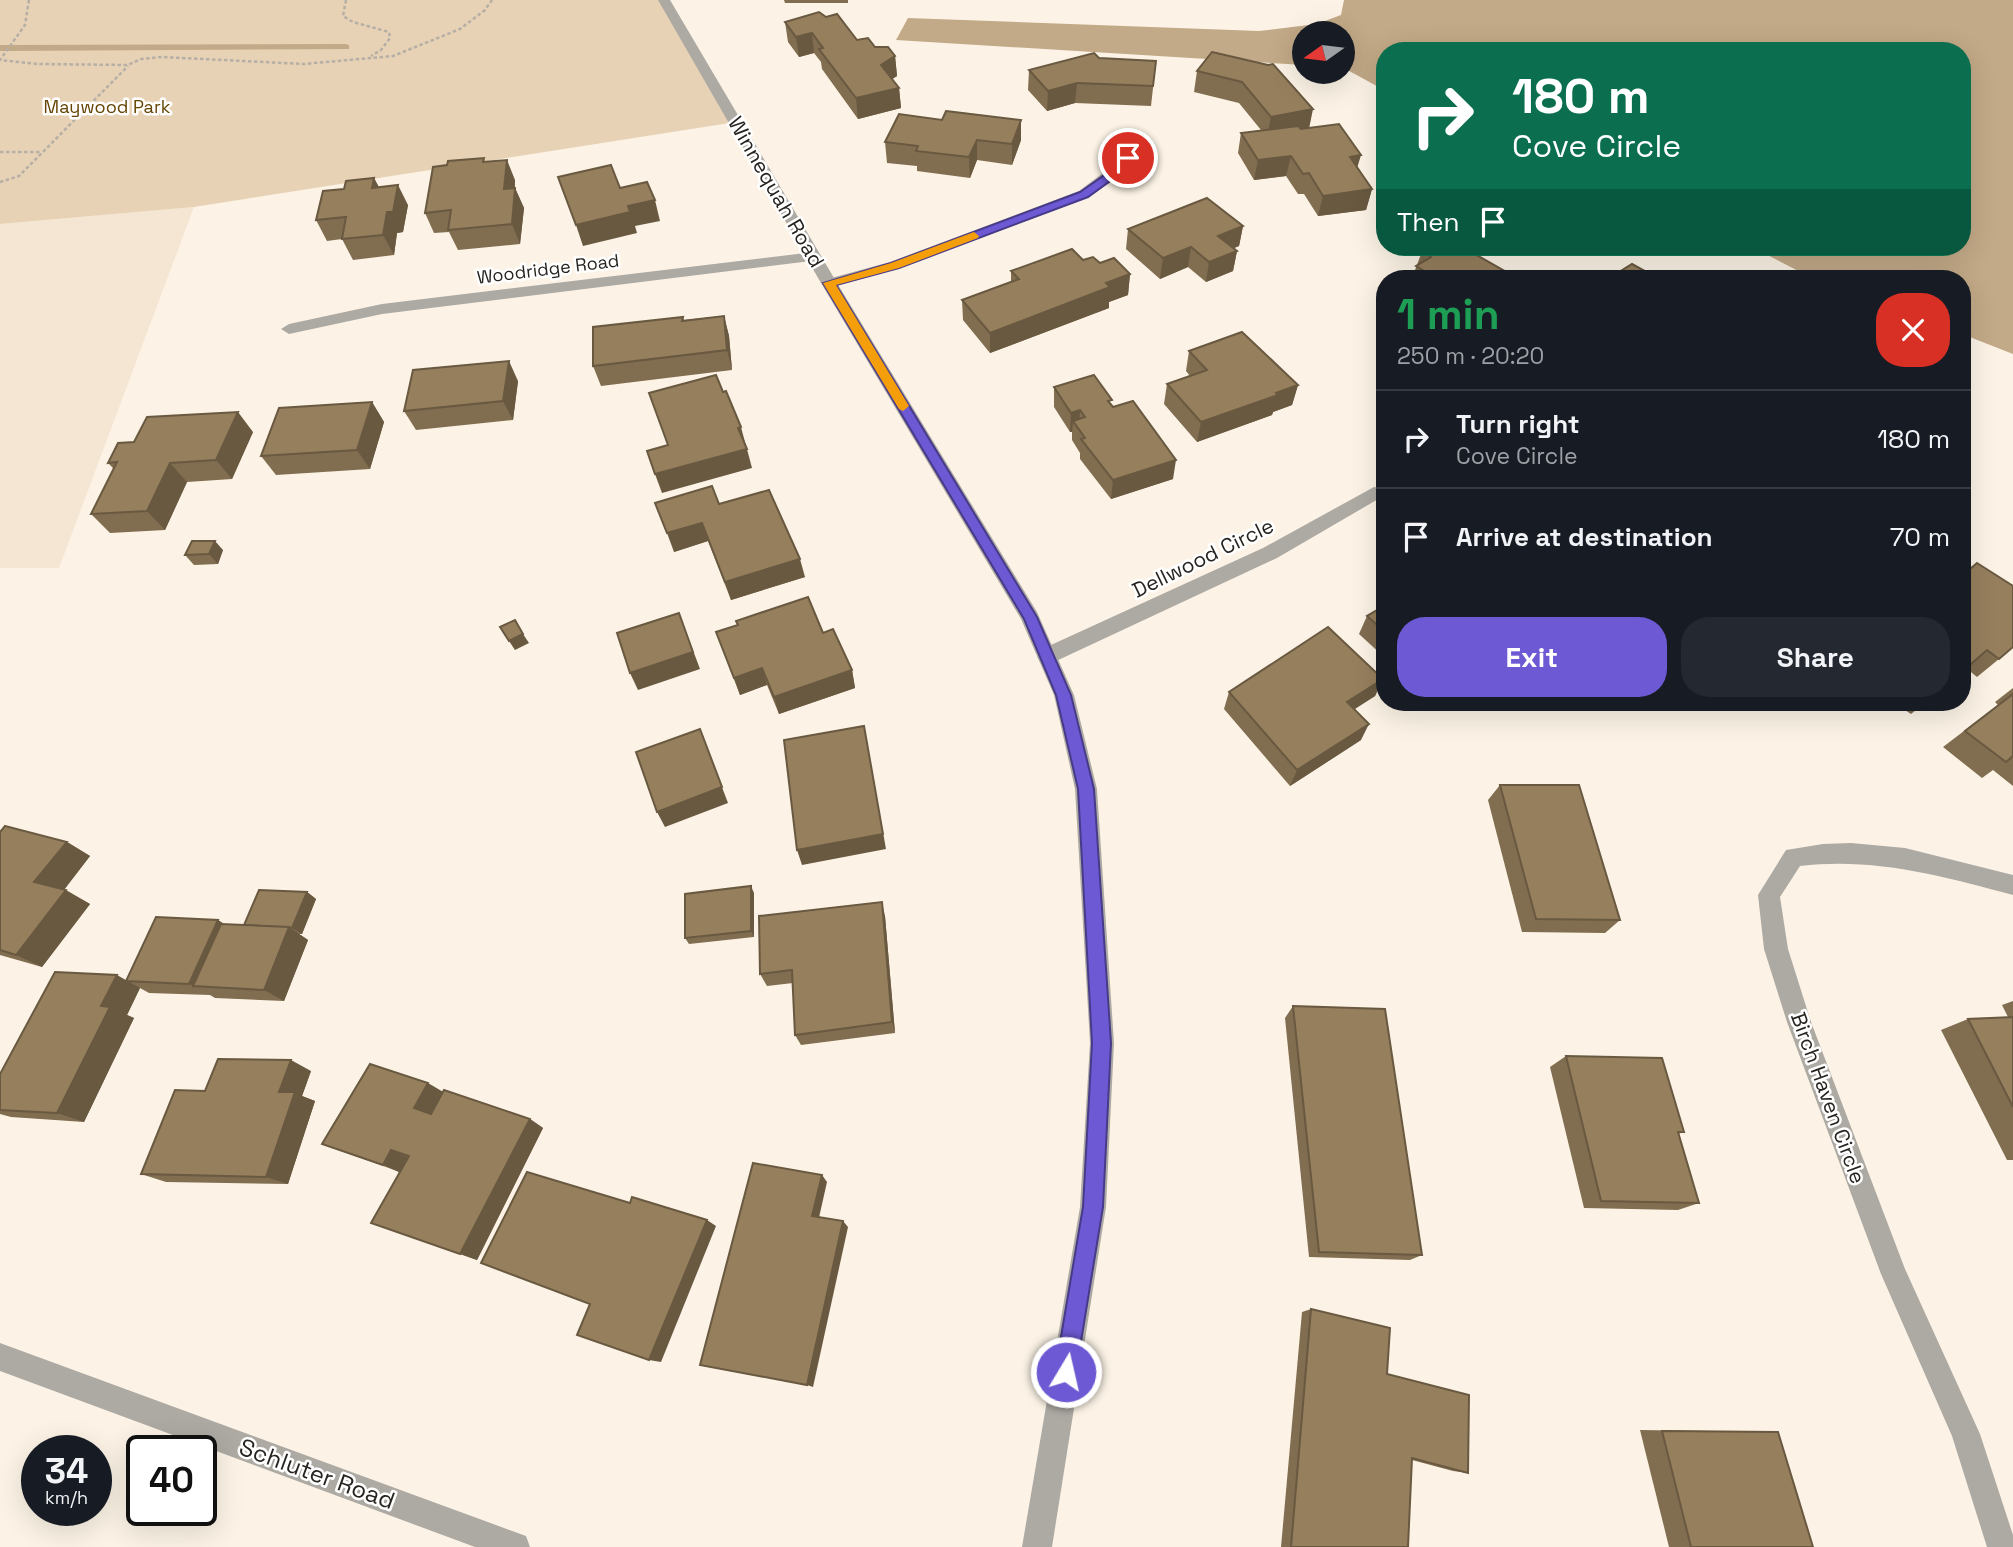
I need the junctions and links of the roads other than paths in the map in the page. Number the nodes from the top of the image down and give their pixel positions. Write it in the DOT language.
graph roads {
  1 [pos="664,0"];
  2 [pos="1128,158"];
  3 [pos="814,257"];
  4 [pos="829,283"];
  5 [pos="289,329"];
  6 [pos="1374,493"];
  7 [pos="1047,656"];
  8 [pos="2013,885"];
  9 [pos="0,1357"];
  10 [pos="515,1547"];
  11 [pos="1037,1547"];
  12 [pos="2002,1547"];
  1 -- 3 [label="street, Winnequah Road"];
  2 -- 4 [label="street"];
  3 -- 4 [label="street, Winnequah Road"];
  3 -- 5 [label="street, Woodridge Road"];
  4 -- 7 [label="street, Winnequah Road"];
  6 -- 7 [label="street, Dellwood Circle"];
  7 -- 11 [label="street, Winnequah Road"];
  8 -- 12 [label="street, Birch Haven Circle"];
  9 -- 10 [label="street, Schluter Road"];
}
